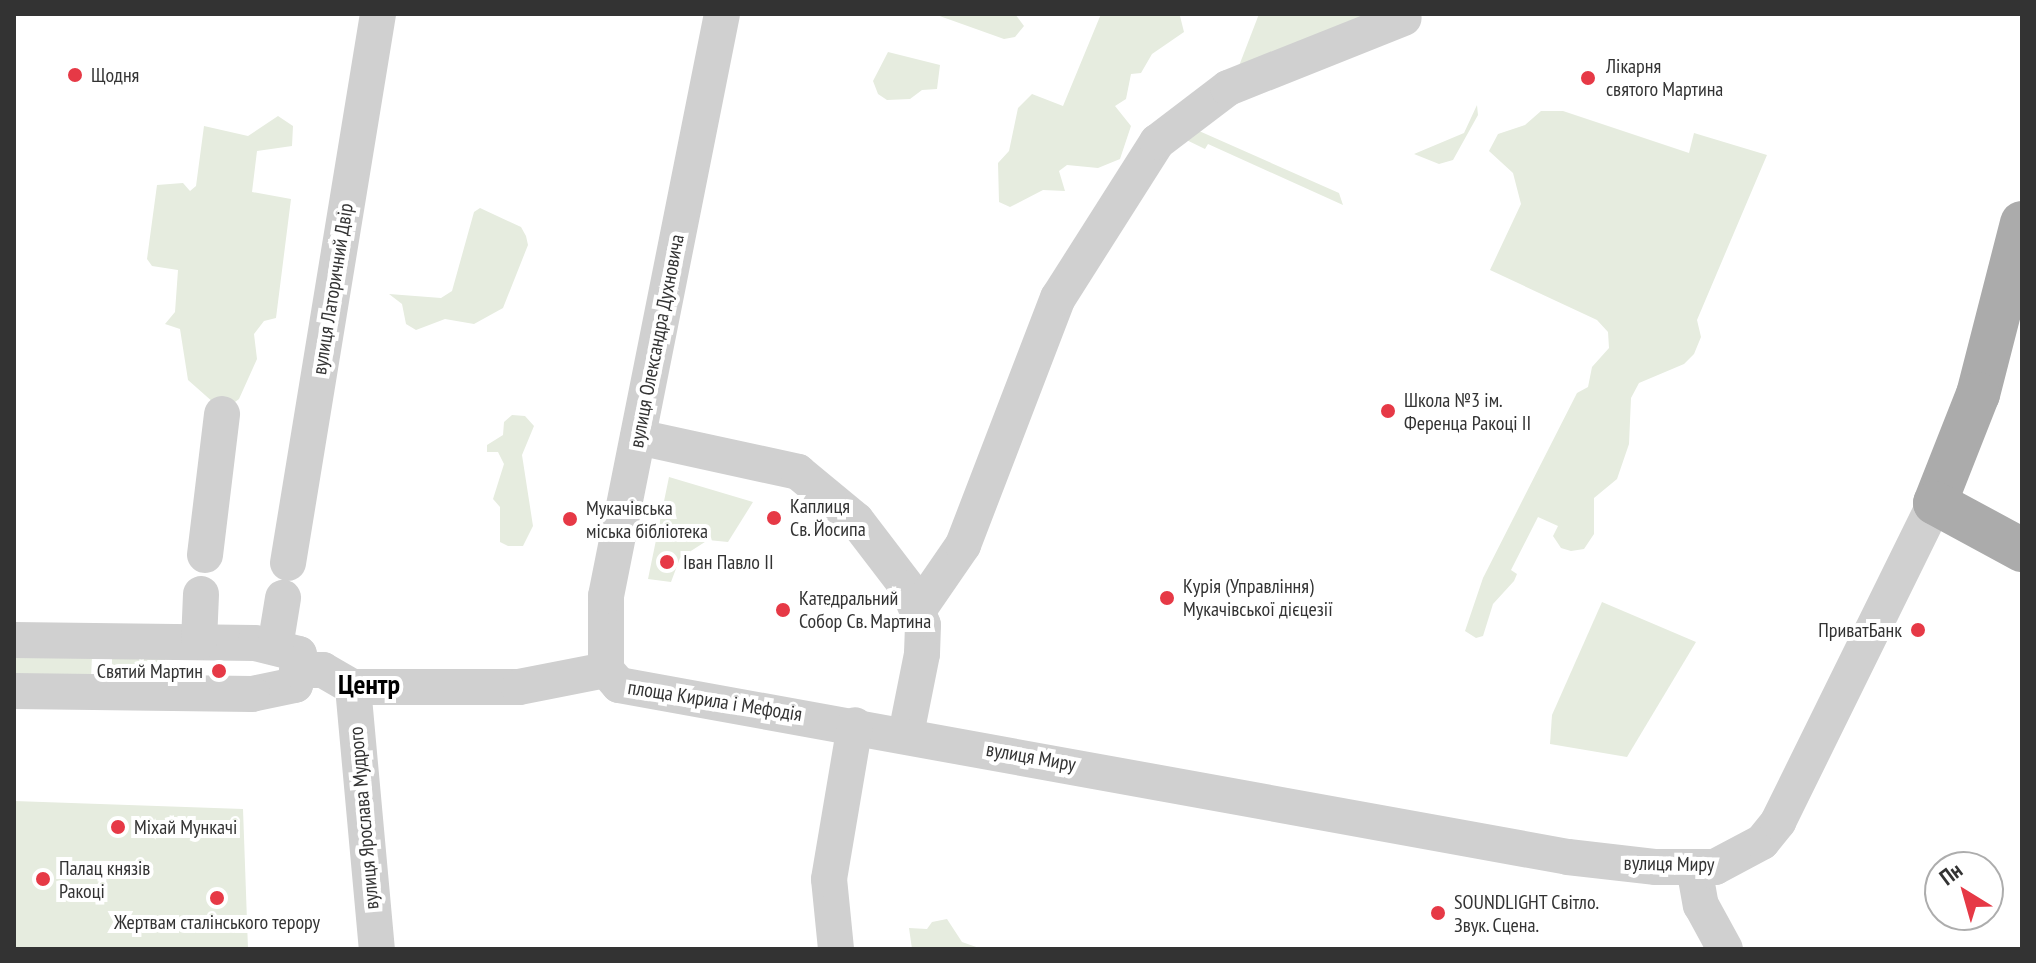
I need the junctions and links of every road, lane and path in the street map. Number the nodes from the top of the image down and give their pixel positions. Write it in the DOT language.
graph roads {
  1 [pos="378,14"];
  2 [pos="722,14"];
  3 [pos="1404,18"];
  4 [pos="2022,223"];
  5 [pos="222,414"];
  6 [pos="638,437"];
  7 [pos="1935,503"];
  8 [pos="2022,550"];
  9 [pos="205,555"];
  10 [pos="201,594"];
  11 [pos="919,609"];
  12 [pos="14,640"];
  13 [pos="199,642"];
  14 [pos="286,658"];
  15 [pos="606,670"];
  16 [pos="353,687"];
  17 [pos="14,691"];
  18 [pos="855,725"];
  19 [pos="906,734"];
  20 [pos="1694,867"];
  21 [pos="377,949"];
  22 [pos="836,949"];
  23 [pos="1725,949"];
  1 -- 14 [label="street, вулиця Латоричний Двір"];
  2 -- 6 [label="street, вулиця Олександра Духновича"];
  3 -- 11 [label="street"];
  4 -- 7 [label="main road, вулиця Миру"];
  5 -- 9 [label="street"];
  6 -- 11 [label="street"];
  6 -- 15 [label="street, вулиця Олександра Духновича"];
  7 -- 8 [label="main road"];
  7 -- 20 [label="street, вулиця Миру"];
  10 -- 13 [label="street"];
  11 -- 19 [label="street"];
  12 -- 13 [label="street, площа Кирила і Мефодія"];
  13 -- 14 [label="street, площа Кирила і Мефодія"];
  14 -- 16 [label="street, площа Кирила і Мефодія"];
  14 -- 17 [label="street"];
  15 -- 16 [label="street, площа Кирила і Мефодія"];
  15 -- 18 [label="street, площа Кирила і Мефодія"];
  16 -- 21 [label="street, вулиця Ярослава Мудрого"];
  18 -- 19 [label="street, вулиця Миру"];
  18 -- 22 [label="street"];
  19 -- 20 [label="street, вулиця Миру"];
  20 -- 23 [label="street"];
}
